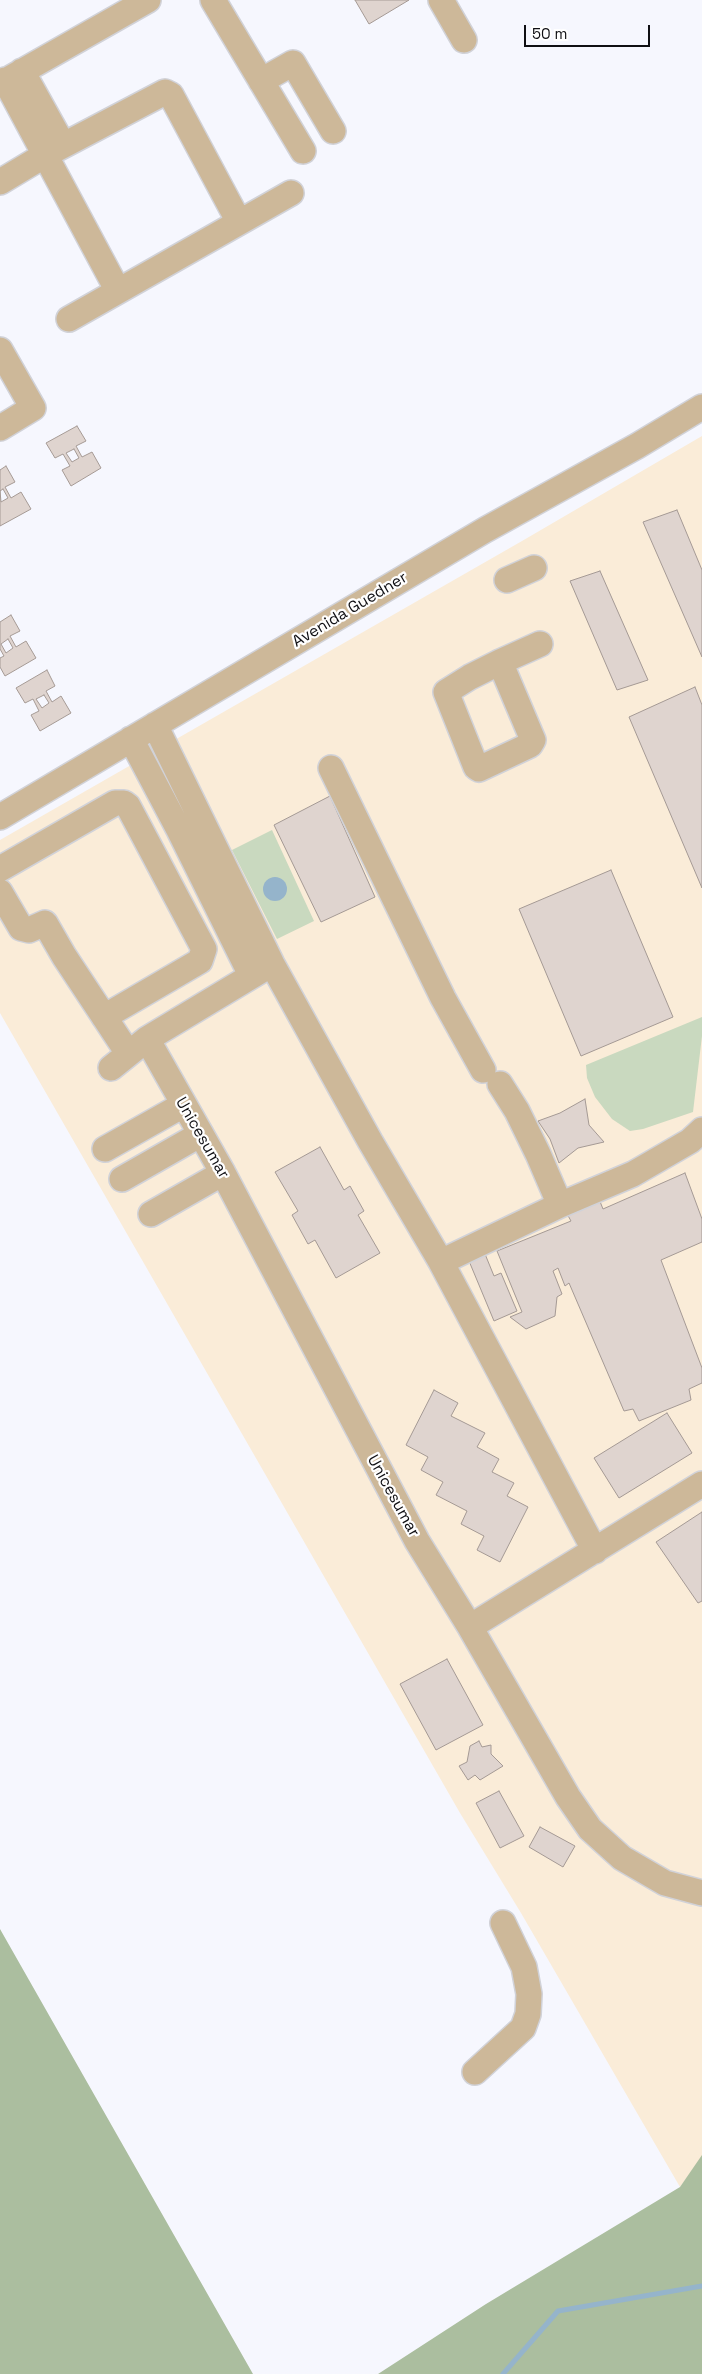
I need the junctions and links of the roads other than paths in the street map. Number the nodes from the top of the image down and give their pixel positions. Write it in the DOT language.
graph roads {
  1 [pos="148,0"];
  2 [pos="213,0"];
  3 [pos="441,0"];
  4 [pos="464,40"];
  5 [pos="9,78"];
  6 [pos="261,81"];
  7 [pos="333,131"];
  8 [pos="54,150"];
  9 [pos="303,151"];
  10 [pos="0,182"];
  11 [pos="291,193"];
  12 [pos="239,222"];
  13 [pos="118,291"];
  14 [pos="69,320"];
  15 [pos="0,350"];
  16 [pos="702,407"];
  17 [pos="0,428"];
  18 [pos="534,568"];
  19 [pos="507,580"];
  20 [pos="540,644"];
  21 [pos="500,662"];
  22 [pos="155,725"];
  23 [pos="131,739"];
  24 [pos="331,768"];
  25 [pos="0,817"];
  26 [pos="202,818"];
  27 [pos="179,830"];
  28 [pos="0,869"];
  29 [pos="0,892"];
  30 [pos="261,969"];
  31 [pos="104,1017"];
  32 [pos="129,1054"];
  33 [pos="183,1105"];
  34 [pos="702,1130"];
  35 [pos="201,1134"];
  36 [pos="105,1149"];
  37 [pos="223,1173"];
  38 [pos="122,1179"];
  39 [pos="560,1205"];
  40 [pos="151,1214"];
  41 [pos="441,1262"];
  42 [pos="702,1484"];
  43 [pos="595,1551"];
  44 [pos="470,1627"];
  45 [pos="702,1893"];
  46 [pos="503,1923"];
  47 [pos="475,2072"];
  1 -- 5 [label="street"];
  2 -- 6 [label="street"];
  3 -- 4 [label="street"];
  5 -- 8 [label="street"];
  6 -- 7 [label="street"];
  6 -- 9 [label="street"];
  8 -- 10 [label="street"];
  8 -- 12 [label="street"];
  8 -- 13 [label="street"];
  11 -- 12 [label="street"];
  12 -- 13 [label="street"];
  13 -- 14 [label="street"];
  15 -- 17 [label="street"];
  16 -- 22 [label="street, Avenida Guedner"];
  18 -- 19 [label="street"];
  20 -- 21 [label="street"];
  22 -- 23 [label="street, Avenida Guedner"];
  22 -- 26 [label="street"];
  23 -- 25 [label="street, Avenida Guedner"];
  23 -- 27 [label="street"];
  24 -- 39 [label="street"];
  26 -- 27 [label="street"];
  26 -- 30 [label="street"];
  27 -- 30 [label="street"];
  28 -- 31 [label="street"];
  29 -- 31 [label="street, Unicesumar"];
  30 -- 32 [label="street"];
  30 -- 41 [label="street"];
  31 -- 32 [label="street, Unicesumar"];
  32 -- 33 [label="street, Unicesumar"];
  33 -- 35 [label="street, Unicesumar"];
  33 -- 36 [label="street"];
  34 -- 39 [label="street"];
  35 -- 37 [label="street, Unicesumar"];
  35 -- 38 [label="street"];
  37 -- 40 [label="street"];
  37 -- 44 [label="street, Unicesumar"];
  39 -- 41 [label="street"];
  41 -- 43 [label="street"];
  42 -- 43 [label="street"];
  43 -- 44 [label="street"];
  44 -- 45 [label="street, Unicesumar"];
  46 -- 47 [label="street"];
}
